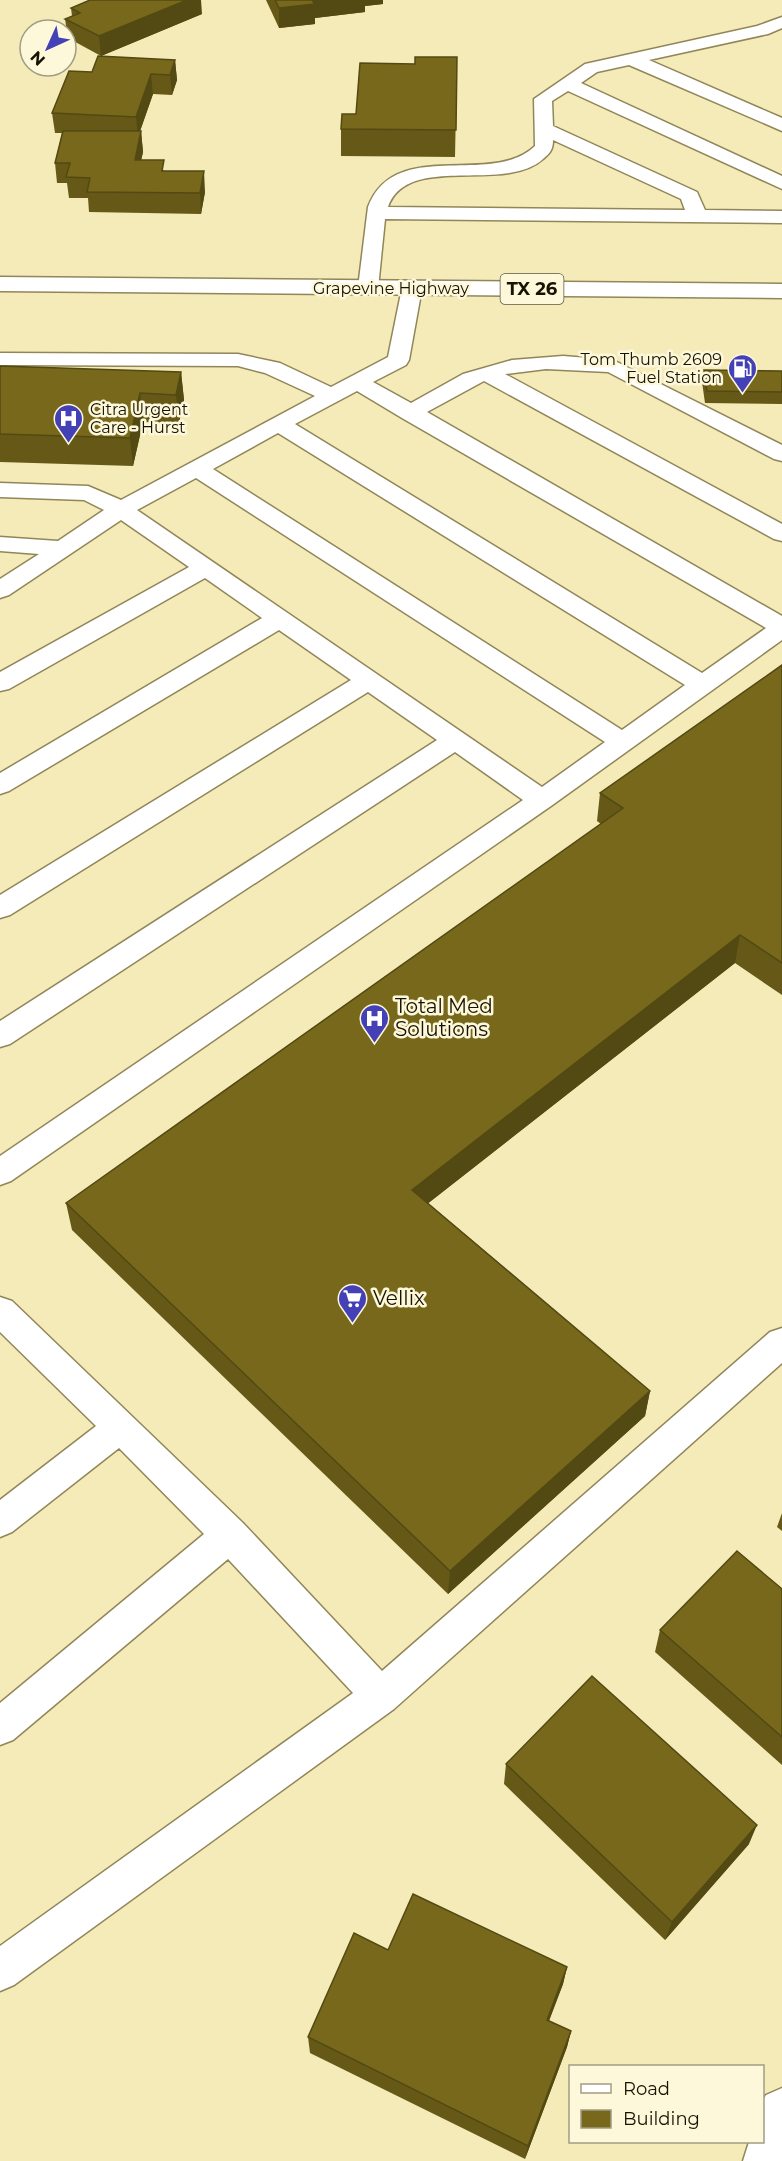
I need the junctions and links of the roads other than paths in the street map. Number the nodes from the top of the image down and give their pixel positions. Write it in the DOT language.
graph roads {
  1 [pos="782,22"];
  2 [pos="631,59"];
  3 [pos="567,83"];
  4 [pos="782,125"];
  5 [pos="544,129"];
  6 [pos="782,183"];
  7 [pos="377,213"];
  8 [pos="697,216"];
  9 [pos="782,217"];
  10 [pos="0,284"];
  11 [pos="369,288"];
  12 [pos="412,288"];
  13 [pos="782,291"];
  14 [pos="0,359"];
  15 [pos="486,373"];
  16 [pos="358,382"];
  17 [pos="332,396"];
  18 [pos="410,412"];
  19 [pos="279,424"];
  20 [pos="757,441"];
  21 [pos="782,441"];
  22 [pos="782,454"];
  23 [pos="196,468"];
  24 [pos="0,490"];
  25 [pos="121,508"];
  26 [pos="782,534"];
  27 [pos="0,544"];
  28 [pos="63,549"];
  29 [pos="206,567"];
  30 [pos="0,590"];
  31 [pos="279,619"];
  32 [pos="782,628"];
  33 [pos="369,680"];
  34 [pos="0,683"];
  35 [pos="704,684"];
  36 [pos="454,740"];
  37 [pos="623,742"];
  38 [pos="0,786"];
  39 [pos="542,800"];
  40 [pos="0,908"];
  41 [pos="0,1036"];
  42 [pos="0,1172"];
  43 [pos="4,1323"];
  44 [pos="782,1342"];
  45 [pos="120,1427"];
  46 [pos="0,1521"];
  47 [pos="230,1535"];
  48 [pos="381,1696"];
  49 [pos="0,1727"];
  50 [pos="0,1971"];
  51 [pos="782,2111"];
  52 [pos="767,2161"];
  1 -- 2 [label="lane"];
  2 -- 3 [label="lane"];
  2 -- 4 [label="lane"];
  3 -- 5 [label="lane"];
  3 -- 6 [label="lane"];
  5 -- 7 [label="lane"];
  5 -- 8 [label="lane"];
  7 -- 8 [label="lane"];
  7 -- 11 [label="lane"];
  8 -- 9 [label="lane"];
  10 -- 11 [label="main road, Grapevine Highway / TX 26"];
  11 -- 12 [label="main road, Grapevine Highway / TX 26"];
  12 -- 13 [label="main road, Grapevine Highway / TX 26"];
  12 -- 16 [label="lane"];
  14 -- 17 [label="lane"];
  15 -- 18 [label="lane"];
  15 -- 20 [label="lane"];
  15 -- 26 [label="lane"];
  16 -- 17 [label="lane"];
  16 -- 18 [label="lane"];
  17 -- 19 [label="lane"];
  18 -- 32 [label="lane"];
  19 -- 23 [label="lane"];
  19 -- 35 [label="lane"];
  20 -- 21 [label="lane"];
  20 -- 22 [label="lane"];
  23 -- 25 [label="lane"];
  23 -- 37 [label="lane"];
  24 -- 25 [label="lane"];
  25 -- 28 [label="lane"];
  25 -- 29 [label="lane"];
  27 -- 28 [label="lane"];
  28 -- 30 [label="lane"];
  29 -- 31 [label="lane"];
  29 -- 34 [label="lane"];
  31 -- 33 [label="lane"];
  31 -- 38 [label="lane"];
  32 -- 35 [label="lane"];
  33 -- 36 [label="lane"];
  33 -- 40 [label="lane"];
  35 -- 37 [label="lane"];
  36 -- 39 [label="lane"];
  36 -- 41 [label="lane"];
  37 -- 39 [label="lane"];
  39 -- 42 [label="lane"];
  43 -- 45 [label="lane"];
  44 -- 48 [label="lane"];
  45 -- 46 [label="lane"];
  45 -- 47 [label="lane"];
  47 -- 48 [label="lane"];
  47 -- 49 [label="lane"];
  48 -- 50 [label="lane"];
  51 -- 52 [label="main road"];
}
